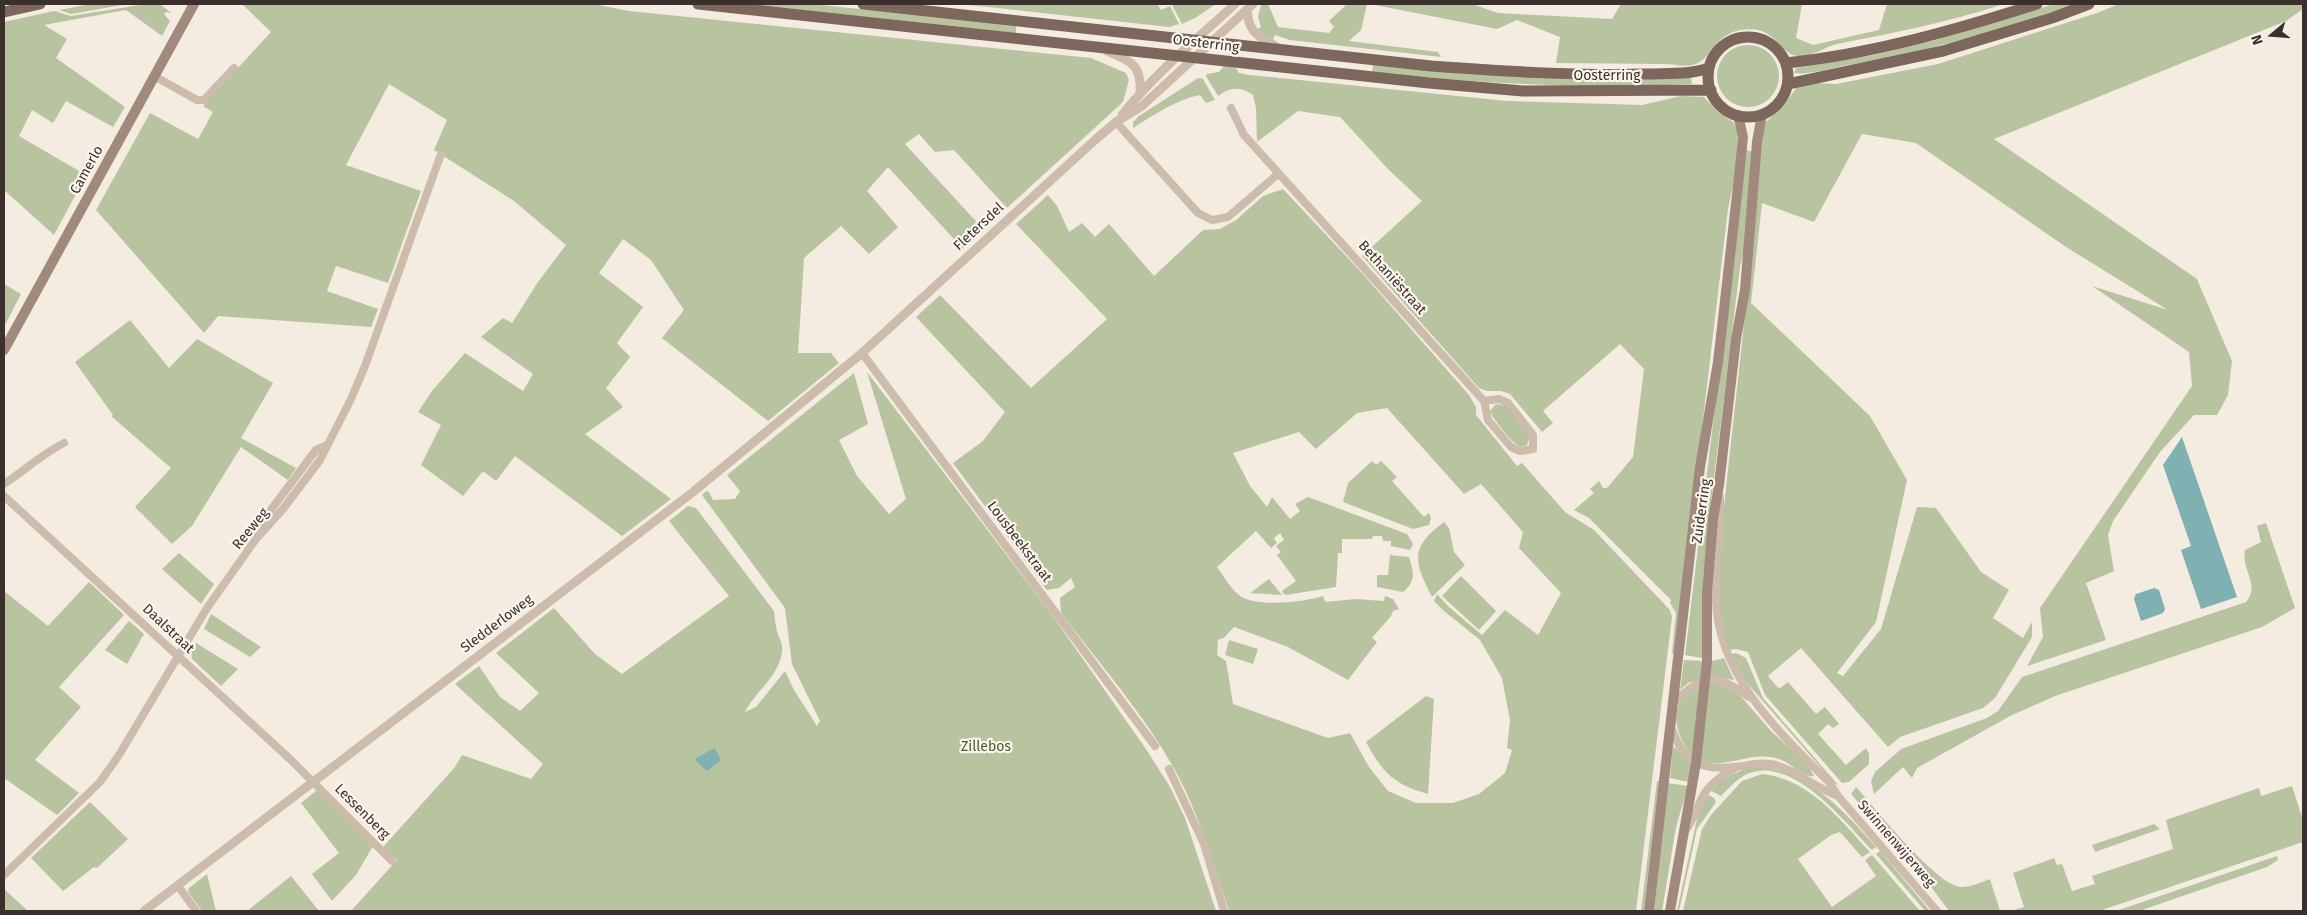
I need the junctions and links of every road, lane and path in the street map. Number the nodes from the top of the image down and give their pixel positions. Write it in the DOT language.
graph roads {
  1 [pos="40,4"];
  2 [pos="698,4"];
  3 [pos="863,4"];
  4 [pos="1235,4"];
  5 [pos="2037,4"];
  6 [pos="2089,4"];
  7 [pos="189,7"];
  8 [pos="1250,7"];
  9 [pos="4,12"];
  10 [pos="1194,41"];
  11 [pos="1213,42"];
  12 [pos="1100,48"];
  13 [pos="1279,49"];
  14 [pos="1178,55"];
  15 [pos="1196,58"];
  16 [pos="1786,62"];
  17 [pos="234,68"];
  18 [pos="1710,68"];
  19 [pos="154,76"];
  20 [pos="1788,84"];
  21 [pos="1711,90"];
  22 [pos="1140,93"];
  23 [pos="1231,108"];
  24 [pos="1762,114"];
  25 [pos="1738,115"];
  26 [pos="1116,122"];
  27 [pos="441,154"];
  28 [pos="1278,174"];
  29 [pos="4,350"];
  30 [pos="862,353"];
  31 [pos="1484,401"];
  32 [pos="64,443"];
  33 [pos="1533,449"];
  34 [pos="1539,456"];
  35 [pos="4,484"];
  36 [pos="1719,486"];
  37 [pos="4,496"];
  38 [pos="179,656"];
  39 [pos="1705,680"];
  40 [pos="1754,701"];
  41 [pos="1674,703"];
  42 [pos="1671,726"];
  43 [pos="1156,746"];
  44 [pos="1696,763"];
  45 [pos="1736,767"];
  46 [pos="1169,769"];
  47 [pos="312,782"];
  48 [pos="1838,796"];
  49 [pos="1685,831"];
  50 [pos="392,861"];
  51 [pos="4,875"];
  52 [pos="178,886"];
  53 [pos="1936,910"];
  54 [pos="144,911"];
  55 [pos="196,911"];
  56 [pos="1224,911"];
  57 [pos="1649,911"];
  58 [pos="1670,911"];
  1 -- 9 [label="main road"];
  2 -- 12 [label="main road, Oosterring"];
  3 -- 10 [label="main road, Oosterring"];
  4 -- 10 [label="street, Fletersdel"];
  5 -- 16 [label="main road"];
  6 -- 20 [label="main road"];
  7 -- 19 [label="main road, Camerlo"];
  8 -- 11 [label="street, Fletersdel"];
  8 -- 13 [label="street"];
  10 -- 11 [label="main road, Oosterring"];
  10 -- 14 [label="street, Fletersdel"];
  11 -- 13 [label="main road, Oosterring"];
  11 -- 15 [label="street, Fletersdel"];
  12 -- 14 [label="main road, Oosterring"];
  12 -- 22 [label="street"];
  13 -- 18 [label="main road, Oosterring"];
  14 -- 15 [label="main road, Oosterring"];
  14 -- 22 [label="street, Fletersdel"];
  15 -- 21 [label="main road, Oosterring"];
  15 -- 26 [label="street, Fletersdel"];
  16 -- 18 [label="main road"];
  16 -- 20 [label="main road"];
  17 -- 19 [label="street"];
  18 -- 21 [label="main road"];
  19 -- 29 [label="main road, Camerlo"];
  20 -- 24 [label="main road"];
  21 -- 25 [label="main road"];
  22 -- 26 [label="street, Fletersdel"];
  23 -- 28 [label="street, Bethaniëstraat"];
  24 -- 25 [label="main road"];
  24 -- 36 [label="main road, Zuiderring"];
  25 -- 41 [label="main road, Zuiderring"];
  26 -- 28 [label="street"];
  26 -- 30 [label="street, Fletersdel"];
  27 -- 38 [label="street, Reeweg"];
  28 -- 31 [label="street, Bethaniëstraat"];
  30 -- 43 [label="street, Lousbeekstraat"];
  30 -- 47 [label="street, Sledderloweg"];
  31 -- 33 [label="street, Bethaniëstraat"];
  31 -- 33 [label="street"];
  32 -- 35 [label="street"];
  33 -- 34 [label="street"];
  36 -- 39 [label="main road, Zuiderring"];
  36 -- 40 [label="street, Swinnenwijerweg"];
  37 -- 38 [label="street, Daalstraat"];
  38 -- 47 [label="street, Daalstraat"];
  38 -- 51 [label="street, Reeweg"];
  39 -- 40 [label="street, Swinnenwijerweg"];
  39 -- 41 [label="street"];
  39 -- 44 [label="main road, Zuiderring"];
  40 -- 48 [label="street, Swinnenwijerweg"];
  41 -- 42 [label="main road, Zuiderring"];
  42 -- 44 [label="street"];
  42 -- 57 [label="main road, Zuiderring"];
  44 -- 45 [label="street, Swinnenwijerweg"];
  44 -- 49 [label="main road, Zuiderring"];
  45 -- 48 [label="street, Swinnenwijerweg"];
  45 -- 49 [label="street, Swinnenwijerweg"];
  46 -- 56 [label="street"];
  47 -- 50 [label="street, Lessenberg"];
  47 -- 52 [label="street, Sledderloweg"];
  48 -- 53 [label="street, Swinnenwijerweg"];
  49 -- 58 [label="main road, Zuiderring"];
  52 -- 54 [label="street, Sledderloweg"];
  52 -- 55 [label="street"];
}
